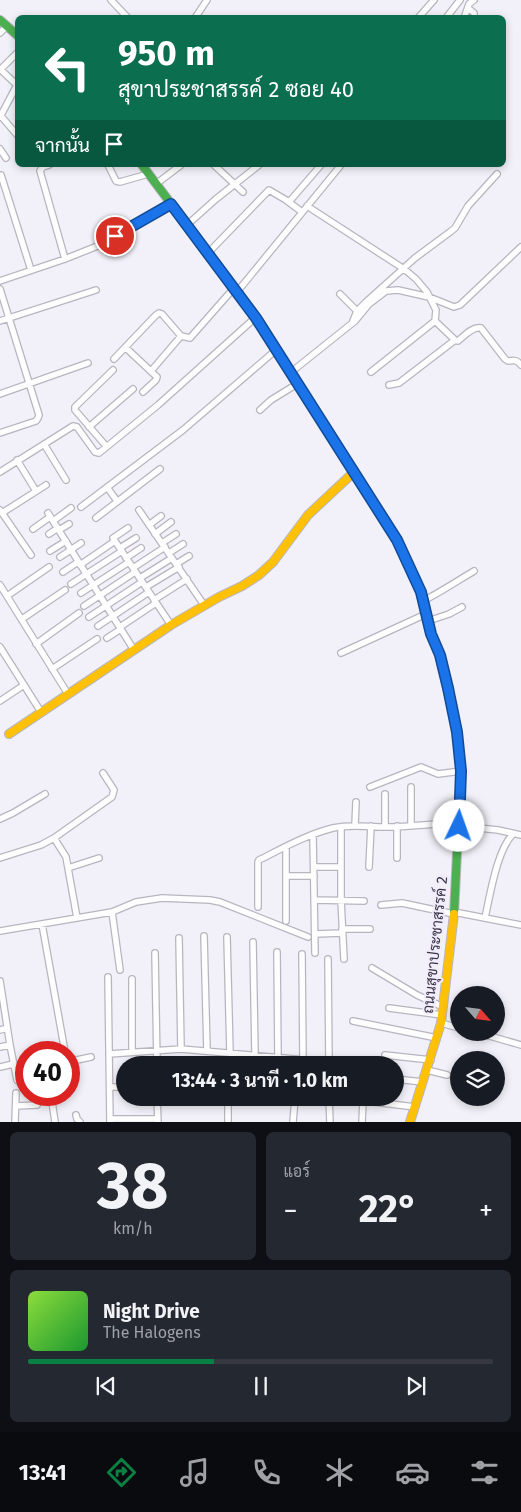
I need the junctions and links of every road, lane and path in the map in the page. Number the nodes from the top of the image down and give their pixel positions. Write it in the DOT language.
graph roads {
  1 [pos="111,0"];
  2 [pos="207,0"];
  3 [pos="434,0"];
  4 [pos="460,0"];
  5 [pos="474,0"];
  6 [pos="468,8"];
  7 [pos="125,15"];
  8 [pos="197,15"];
  9 [pos="421,15"];
  10 [pos="448,15"];
  11 [pos="465,15"];
  12 [pos="474,15"];
  13 [pos="0,20"];
  14 [pos="7,26"];
  15 [pos="0,33"];
  16 [pos="15,33"];
  17 [pos="15,55"];
  18 [pos="0,70"];
  19 [pos="15,83"];
  20 [pos="15,88"];
  21 [pos="1,113"];
  22 [pos="15,132"];
  23 [pos="0,149"];
  24 [pos="6,158"];
  25 [pos="45,167"];
  26 [pos="109,167"];
  27 [pos="143,167"];
  28 [pos="178,167"];
  29 [pos="216,167"];
  30 [pos="256,167"];
  31 [pos="319,167"];
  32 [pos="339,167"];
  33 [pos="148,174"];
  34 [pos="497,174"];
  35 [pos="1,175"];
  36 [pos="156,184"];
  37 [pos="235,184"];
  38 [pos="243,192"];
  39 [pos="289,202"];
  40 [pos="171,204"];
  41 [pos="307,206"];
  42 [pos="302,212"];
  43 [pos="187,225"];
  44 [pos="521,247"];
  45 [pos="208,253"];
  46 [pos="65,259"];
  47 [pos="404,269"];
  48 [pos="31,270"];
  49 [pos="0,281"];
  50 [pos="0,289"];
  51 [pos="96,290"];
  52 [pos="236,290"];
  53 [pos="340,294"];
  54 [pos="429,297"];
  55 [pos="357,311"];
  56 [pos="9,318"];
  57 [pos="256,318"];
  58 [pos="0,320"];
  59 [pos="435,321"];
  60 [pos="352,323"];
  61 [pos="181,336"];
  62 [pos="455,340"];
  63 [pos="126,348"];
  64 [pos="276,350"];
  65 [pos="114,359"];
  66 [pos="88,363"];
  67 [pos="521,364"];
  68 [pos="113,370"];
  69 [pos="151,371"];
  70 [pos="371,372"];
  71 [pos="290,373"];
  72 [pos="29,384"];
  73 [pos="297,384"];
  74 [pos="389,385"];
  75 [pos="133,389"];
  76 [pos="144,392"];
  77 [pos="0,394"];
  78 [pos="260,410"];
  79 [pos="89,427"];
  80 [pos="0,433"];
  81 [pos="44,444"];
  82 [pos="106,446"];
  83 [pos="17,460"];
  84 [pos="160,469"];
  85 [pos="0,472"];
  86 [pos="354,472"];
  87 [pos="66,480"];
  88 [pos="46,485"];
  89 [pos="107,487"];
  90 [pos="36,491"];
  91 [pos="117,501"];
  92 [pos="81,507"];
  93 [pos="71,508"];
  94 [pos="139,510"];
  95 [pos="1,511"];
  96 [pos="161,516"];
  97 [pos="50,517"];
  98 [pos="96,518"];
  99 [pos="171,522"];
  100 [pos="69,524"];
  101 [pos="149,524"];
  102 [pos="58,528"];
  103 [pos="128,528"];
  104 [pos="33,529"];
  105 [pos="49,534"];
  106 [pos="156,534"];
  107 [pos="176,534"];
  108 [pos="136,538"];
  109 [pos="66,541"];
  110 [pos="116,541"];
  111 [pos="81,543"];
  112 [pos="183,544"];
  113 [pos="164,545"];
  114 [pos="141,548"];
  115 [pos="71,549"];
  116 [pos="121,550"];
  117 [pos="50,551"];
  118 [pos="30,555"];
  119 [pos="170,556"];
  120 [pos="189,556"];
  121 [pos="60,557"];
  122 [pos="79,563"];
  123 [pos="131,565"];
  124 [pos="178,566"];
  125 [pos="48,567"];
  126 [pos="474,571"];
  127 [pos="63,572"];
  128 [pos="86,574"];
  129 [pos="187,580"];
  130 [pos="71,584"];
  131 [pos="0,585"];
  132 [pos="93,585"];
  133 [pos="144,585"];
  134 [pos="65,590"];
  135 [pos="81,593"];
  136 [pos="100,595"];
  137 [pos="7,596"];
  138 [pos="155,601"];
  139 [pos="423,601"];
  140 [pos="204,605"];
  141 [pos="84,606"];
  142 [pos="106,606"];
  143 [pos="462,607"];
  144 [pos="79,613"];
  145 [pos="112,616"];
  146 [pos="89,617"];
  147 [pos="427,618"];
  148 [pos="22,619"];
  149 [pos="171,625"];
  150 [pos="98,626"];
  151 [pos="121,628"];
  152 [pos="107,638"];
  153 [pos="97,639"];
  154 [pos="36,644"];
  155 [pos="0,647"];
  156 [pos="134,650"];
  157 [pos="341,653"];
  158 [pos="6,657"];
  159 [pos="0,661"];
  160 [pos="52,669"];
  161 [pos="24,685"];
  162 [pos="68,694"];
  163 [pos="0,701"];
  164 [pos="41,712"];
  165 [pos="9,734"];
  166 [pos="461,771"];
  167 [pos="104,773"];
  168 [pos="370,787"];
  169 [pos="411,788"];
  170 [pos="45,794"];
  171 [pos="385,794"];
  172 [pos="356,802"];
  173 [pos="0,818"];
  174 [pos="459,824"];
  175 [pos="355,825"];
  176 [pos="371,826"];
  177 [pos="397,826"];
  178 [pos="411,826"];
  179 [pos="341,827"];
  180 [pos="385,827"];
  181 [pos="513,834"];
  182 [pos="313,835"];
  183 [pos="521,835"];
  184 [pos="54,838"];
  185 [pos="286,846"];
  186 [pos="0,858"];
  187 [pos="99,858"];
  188 [pos="397,858"];
  189 [pos="314,867"];
  190 [pos="369,867"];
  191 [pos="68,868"];
  192 [pos="341,868"];
  193 [pos="286,876"];
  194 [pos="314,876"];
  195 [pos="314,900"];
  196 [pos="341,900"];
  197 [pos="364,901"];
  198 [pos="381,905"];
  199 [pos="258,907"];
  200 [pos="112,912"];
  201 [pos="454,913"];
  202 [pos="76,918"];
  203 [pos="485,918"];
  204 [pos="286,921"];
  205 [pos="42,924"];
  206 [pos="521,925"];
  207 [pos="370,929"];
  208 [pos="0,931"];
  209 [pos="342,931"];
  210 [pos="315,934"];
  211 [pos="204,936"];
  212 [pos="227,937"];
  213 [pos="308,937"];
  214 [pos="179,938"];
  215 [pos="253,942"];
  216 [pos="277,952"];
  217 [pos="155,953"];
  218 [pos="315,953"];
  219 [pos="302,954"];
  220 [pos="328,959"];
  221 [pos="344,959"];
  222 [pos="372,968"];
  223 [pos="120,970"];
  224 [pos="108,977"];
  225 [pos="132,979"];
  226 [pos="0,981"];
  227 [pos="1,992"];
  228 [pos="443,1006"];
  229 [pos="389,1008"];
  230 [pos="2,1011"];
  231 [pos="441,1019"];
  232 [pos="353,1021"];
  233 [pos="450,1024"];
  234 [pos="8,1028"];
  235 [pos="0,1030"];
  236 [pos="437,1038"];
  237 [pos="505,1040"];
  238 [pos="63,1041"];
  239 [pos="521,1044"];
  240 [pos="10,1045"];
  241 [pos="0,1047"];
  242 [pos="181,1049"];
  243 [pos="157,1050"];
  244 [pos="207,1051"];
  245 [pos="132,1052"];
  246 [pos="230,1053"];
  247 [pos="109,1054"];
  248 [pos="255,1055"];
  249 [pos="385,1055"];
  250 [pos="157,1056"];
  251 [pos="263,1056"];
  252 [pos="278,1056"];
  253 [pos="300,1056"];
  254 [pos="329,1056"];
  255 [pos="91,1058"];
  256 [pos="80,1060"];
  257 [pos="431,1060"];
  258 [pos="14,1064"];
  259 [pos="0,1067"];
  260 [pos="15,1069"];
  261 [pos="427,1070"];
  262 [pos="447,1075"];
  263 [pos="404,1080"];
  264 [pos="423,1082"];
  265 [pos="110,1087"];
  266 [pos="116,1087"];
  267 [pos="16,1106"];
  268 [pos="53,1106"];
  269 [pos="157,1106"];
  270 [pos="228,1106"];
  271 [pos="294,1106"];
  272 [pos="329,1106"];
  273 [pos="415,1107"];
  274 [pos="76,1115"];
  275 [pos="110,1120"];
  276 [pos="158,1120"];
  277 [pos="15,1122"];
  278 [pos="56,1122"];
  279 [pos="80,1122"];
  280 [pos="228,1122"];
  281 [pos="293,1122"];
  282 [pos="330,1122"];
  283 [pos="362,1122"];
  284 [pos="410,1122"];
  1 -- 7 [label="street"];
  2 -- 8 [label="street"];
  3 -- 9 [label="street"];
  4 -- 10 [label="street"];
  5 -- 6 [label="street"];
  6 -- 11 [label="street"];
  6 -- 12 [label="street"];
  13 -- 14 [label="street"];
  14 -- 15 [label="street"];
  14 -- 16 [label="street"];
  17 -- 18 [label="street"];
  18 -- 19 [label="street"];
  20 -- 21 [label="street"];
  21 -- 22 [label="street"];
  23 -- 24 [label="street"];
  25 -- 46 [label="street"];
  26 -- 33 [label="street"];
  27 -- 33 [label="street, ถนนสุขาประชาสรรค์ 2"];
  28 -- 36 [label="street"];
  29 -- 37 [label="street"];
  30 -- 37 [label="street"];
  31 -- 39 [label="street"];
  32 -- 41 [label="street"];
  33 -- 36 [label="street, ถนนสุขาประชาสรรค์ 2"];
  34 -- 47 [label="street"];
  35 -- 48 [label="street"];
  36 -- 40 [label="street, ถนนสุขาประชาสรรค์ 2"];
  37 -- 38 [label="street"];
  37 -- 43 [label="street"];
  39 -- 42 [label="street"];
  39 -- 45 [label="street"];
  40 -- 43 [label="street, ถนนสุขาประชาสรรค์ 2"];
  40 -- 46 [label="street"];
  41 -- 42 [label="street"];
  41 -- 47 [label="street"];
  42 -- 52 [label="street"];
  43 -- 45 [label="street, ถนนสุขาประชาสรรค์ 2"];
  44 -- 54 [label="street"];
  45 -- 52 [label="street, ถนนสุขาประชาสรรค์ 2"];
  46 -- 48 [label="street"];
  47 -- 54 [label="street"];
  47 -- 55 [label="street"];
  48 -- 49 [label="street"];
  50 -- 56 [label="street"];
  51 -- 56 [label="street"];
  52 -- 57 [label="street, ถนนสุขาประชาสรรค์ 2"];
  52 -- 61 [label="street"];
  53 -- 55 [label="street"];
  54 -- 59 [label="street"];
  54 -- 60 [label="street"];
  55 -- 60 [label="street"];
  56 -- 58 [label="street"];
  56 -- 72 [label="street"];
  57 -- 64 [label="street, ถนนสุขาประชาสรรค์ 2"];
  57 -- 82 [label="street"];
  59 -- 62 [label="street"];
  59 -- 70 [label="street"];
  60 -- 71 [label="street"];
  61 -- 63 [label="street"];
  61 -- 69 [label="street"];
  62 -- 67 [label="street"];
  62 -- 74 [label="street"];
  63 -- 65 [label="street"];
  63 -- 69 [label="street"];
  64 -- 71 [label="street, ถนนสุขาประชาสรรค์ 2"];
  64 -- 89 [label="street"];
  66 -- 72 [label="street"];
  68 -- 79 [label="street"];
  69 -- 76 [label="street"];
  71 -- 73 [label="street, ถนนสุขาประชาสรรค์ 2"];
  72 -- 77 [label="street"];
  72 -- 80 [label="street"];
  73 -- 78 [label="street"];
  73 -- 86 [label="street, ถนนสุขาประชาสรรค์ 2"];
  75 -- 79 [label="street"];
  79 -- 82 [label="street"];
  81 -- 82 [label="street"];
  81 -- 83 [label="street"];
  81 -- 87 [label="street"];
  83 -- 85 [label="street"];
  83 -- 90 [label="street"];
  84 -- 91 [label="street"];
  86 -- 139 [label="street, ถนนสุขาประชาสรรค์ 2"];
  86 -- 140 [label="street"];
  88 -- 90 [label="street"];
  89 -- 91 [label="street"];
  89 -- 92 [label="street"];
  90 -- 95 [label="street"];
  91 -- 98 [label="street"];
  93 -- 97 [label="street"];
  94 -- 101 [label="street"];
  95 -- 118 [label="street"];
  96 -- 101 [label="street"];
  97 -- 102 [label="street"];
  97 -- 104 [label="street"];
  99 -- 106 [label="street"];
  100 -- 102 [label="street"];
  101 -- 106 [label="street"];
  102 -- 105 [label="street"];
  102 -- 109 [label="street"];
  103 -- 110 [label="street"];
  106 -- 113 [label="street"];
  107 -- 113 [label="street"];
  108 -- 116 [label="street"];
  109 -- 115 [label="street"];
  109 -- 117 [label="street"];
  110 -- 116 [label="street"];
  110 -- 122 [label="street"];
  111 -- 115 [label="street"];
  112 -- 119 [label="street"];
  113 -- 119 [label="street"];
  113 -- 123 [label="street"];
  114 -- 123 [label="street"];
  115 -- 121 [label="street"];
  115 -- 122 [label="street"];
  116 -- 123 [label="street"];
  116 -- 128 [label="street"];
  119 -- 124 [label="street"];
  119 -- 133 [label="street"];
  120 -- 124 [label="street"];
  122 -- 127 [label="street"];
  122 -- 128 [label="street"];
  123 -- 132 [label="street"];
  123 -- 133 [label="street"];
  123 -- 136 [label="street"];
  124 -- 129 [label="street"];
  124 -- 133 [label="street"];
  125 -- 137 [label="street"];
  126 -- 139 [label="street"];
  128 -- 130 [label="street"];
  128 -- 132 [label="street"];
  129 -- 138 [label="street"];
  129 -- 140 [label="street"];
  131 -- 137 [label="street"];
  132 -- 135 [label="street"];
  132 -- 136 [label="street"];
  133 -- 138 [label="street"];
  133 -- 142 [label="street"];
  133 -- 145 [label="street"];
  134 -- 148 [label="street"];
  136 -- 141 [label="street"];
  136 -- 142 [label="street"];
  137 -- 148 [label="street"];
  138 -- 149 [label="street"];
  138 -- 151 [label="street"];
  139 -- 147 [label="street, ถนนสุขาประชาสรรค์ 2"];
  140 -- 149 [label="street"];
  142 -- 145 [label="street"];
  142 -- 146 [label="street"];
  143 -- 147 [label="street"];
  144 -- 154 [label="street"];
  145 -- 150 [label="street"];
  145 -- 151 [label="street"];
  147 -- 157 [label="street"];
  147 -- 166 [label="street, ถนนสุขาประชาสรรค์ 2"];
  148 -- 154 [label="street"];
  149 -- 156 [label="street"];
  151 -- 152 [label="street"];
  151 -- 156 [label="street"];
  153 -- 160 [label="street"];
  154 -- 160 [label="street"];
  155 -- 158 [label="street"];
  156 -- 162 [label="street"];
  158 -- 159 [label="street"];
  158 -- 161 [label="street"];
  160 -- 162 [label="street"];
  161 -- 163 [label="street"];
  161 -- 164 [label="street"];
  162 -- 164 [label="street"];
  164 -- 165 [label="street"];
  166 -- 168 [label="street"];
  166 -- 174 [label="street, ถนนสุขาประชาสรรค์ 2"];
  167 -- 184 [label="street"];
  169 -- 178 [label="street"];
  170 -- 173 [label="street"];
  171 -- 180 [label="street"];
  172 -- 175 [label="street"];
  174 -- 178 [label="street"];
  174 -- 181 [label="street"];
  174 -- 201 [label="street, ถนนสุขาประชาสรรค์ 2"];
  175 -- 176 [label="street"];
  175 -- 179 [label="street"];
  176 -- 180 [label="street"];
  176 -- 190 [label="street"];
  177 -- 178 [label="street"];
  177 -- 180 [label="street"];
  177 -- 188 [label="street"];
  179 -- 182 [label="street"];
  179 -- 192 [label="street"];
  181 -- 183 [label="street"];
  181 -- 203 [label="street"];
  182 -- 185 [label="street"];
  182 -- 189 [label="street"];
  184 -- 186 [label="street"];
  184 -- 191 [label="street"];
  185 -- 193 [label="street"];
  185 -- 199 [label="street"];
  187 -- 191 [label="street"];
  189 -- 192 [label="street"];
  189 -- 194 [label="street"];
  191 -- 202 [label="street"];
  192 -- 196 [label="street"];
  193 -- 194 [label="street"];
  193 -- 204 [label="street"];
  194 -- 195 [label="street"];
  195 -- 196 [label="street"];
  195 -- 210 [label="street"];
  196 -- 197 [label="street"];
  196 -- 209 [label="street"];
  198 -- 201 [label="street"];
  200 -- 202 [label="street"];
  200 -- 213 [label="street"];
  200 -- 223 [label="street"];
  201 -- 203 [label="street"];
  201 -- 228 [label="street, ถนนสุขาประชาสรรค์ 2"];
  202 -- 205 [label="street"];
  203 -- 206 [label="street"];
  205 -- 208 [label="street"];
  205 -- 238 [label="street"];
  207 -- 209 [label="street"];
  209 -- 210 [label="street"];
  209 -- 221 [label="street"];
  210 -- 218 [label="street"];
  211 -- 244 [label="street"];
  212 -- 246 [label="street"];
  214 -- 242 [label="street"];
  215 -- 248 [label="street"];
  216 -- 252 [label="street"];
  217 -- 243 [label="street"];
  219 -- 253 [label="street"];
  220 -- 254 [label="street"];
  222 -- 228 [label="street"];
  224 -- 247 [label="street"];
  225 -- 245 [label="street"];
  226 -- 227 [label="street"];
  227 -- 230 [label="street"];
  228 -- 231 [label="street, ถนนสุขาประชาสรรค์ 2"];
  229 -- 231 [label="street"];
  230 -- 234 [label="street"];
  231 -- 233 [label="street"];
  231 -- 236 [label="street, ถนนสุขาประชาสรรค์ 2"];
  232 -- 236 [label="street"];
  234 -- 235 [label="street"];
  234 -- 240 [label="street"];
  236 -- 257 [label="street, ถนนสุขาประชาสรรค์ 2"];
  237 -- 239 [label="street"];
  240 -- 241 [label="street"];
  240 -- 258 [label="street"];
  242 -- 243 [label="street"];
  242 -- 244 [label="street"];
  243 -- 245 [label="street"];
  243 -- 250 [label="street"];
  244 -- 246 [label="street"];
  245 -- 247 [label="street"];
  246 -- 248 [label="street"];
  247 -- 265 [label="street"];
  248 -- 251 [label="street"];
  249 -- 257 [label="street"];
  255 -- 256 [label="street"];
  257 -- 261 [label="street, ถนนสุขาประชาสรรค์ 2"];
  258 -- 259 [label="street"];
  258 -- 260 [label="street"];
  261 -- 262 [label="street"];
  261 -- 264 [label="street, ถนนสุขาประชาสรรค์ 2"];
  263 -- 264 [label="street"];
  264 -- 273 [label="street, ถนนสุขาประชาสรรค์ 2"];
  265 -- 266 [label="street"];
  265 -- 275 [label="street"];
  267 -- 277 [label="street"];
  268 -- 278 [label="street"];
  269 -- 276 [label="street"];
  270 -- 280 [label="street"];
  271 -- 281 [label="street"];
  272 -- 282 [label="street"];
  273 -- 283 [label="street"];
  273 -- 284 [label="street, ถนนสุขาประชาสรรค์ 2"];
  274 -- 279 [label="street"];
  275 -- 276 [label="street"];
}
